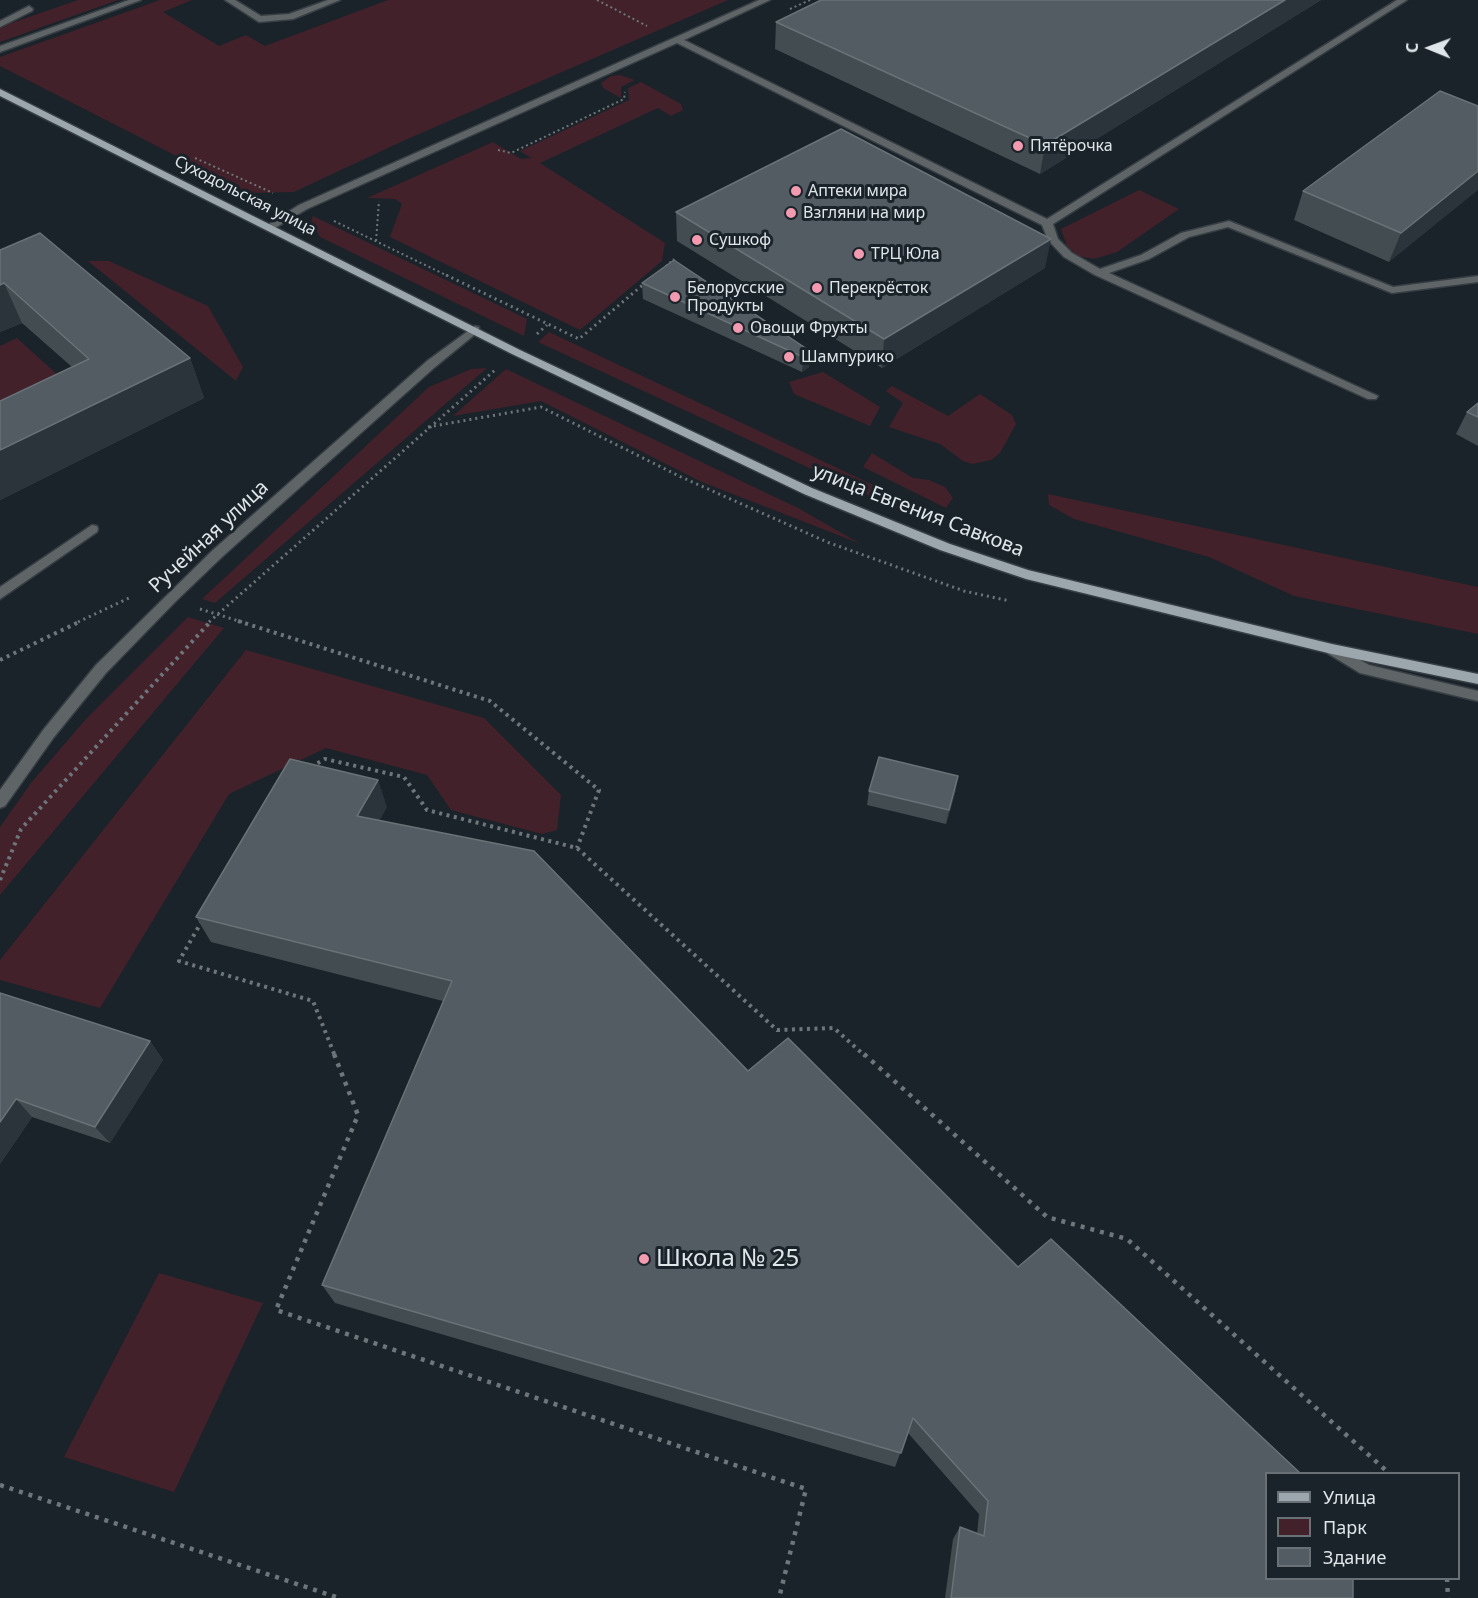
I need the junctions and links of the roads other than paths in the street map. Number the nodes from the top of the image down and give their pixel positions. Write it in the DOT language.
graph roads {
  1 [pos="137,0"];
  2 [pos="229,0"];
  3 [pos="336,0"];
  4 [pos="766,0"];
  5 [pos="1403,0"];
  6 [pos="29,9"];
  7 [pos="0,24"];
  8 [pos="677,40"];
  9 [pos="0,49"];
  10 [pos="0,92"];
  11 [pos="1047,223"];
  12 [pos="271,226"];
  13 [pos="1099,273"];
  14 [pos="1478,279"];
  15 [pos="475,329"];
  16 [pos="1372,396"];
  17 [pos="92,529"];
  18 [pos="0,594"];
  19 [pos="1332,649"];
  20 [pos="1478,679"];
  21 [pos="1478,696"];
  22 [pos="0,802"];
  1 -- 9 [label="street"];
  2 -- 3 [label="street"];
  4 -- 8 [label="street"];
  5 -- 11 [label="street"];
  6 -- 7 [label="street"];
  8 -- 11 [label="street"];
  8 -- 12 [label="street"];
  10 -- 12 [label="main road, Суходольская улица"];
  11 -- 13 [label="street"];
  12 -- 15 [label="main road, Суходольская улица"];
  13 -- 14 [label="street"];
  13 -- 16 [label="street"];
  15 -- 19 [label="main road, улица Евгения Савкова"];
  15 -- 22 [label="street, Ручейная улица"];
  17 -- 18 [label="street"];
  19 -- 20 [label="main road, улица Евгения Савкова"];
  19 -- 21 [label="street"];
}
